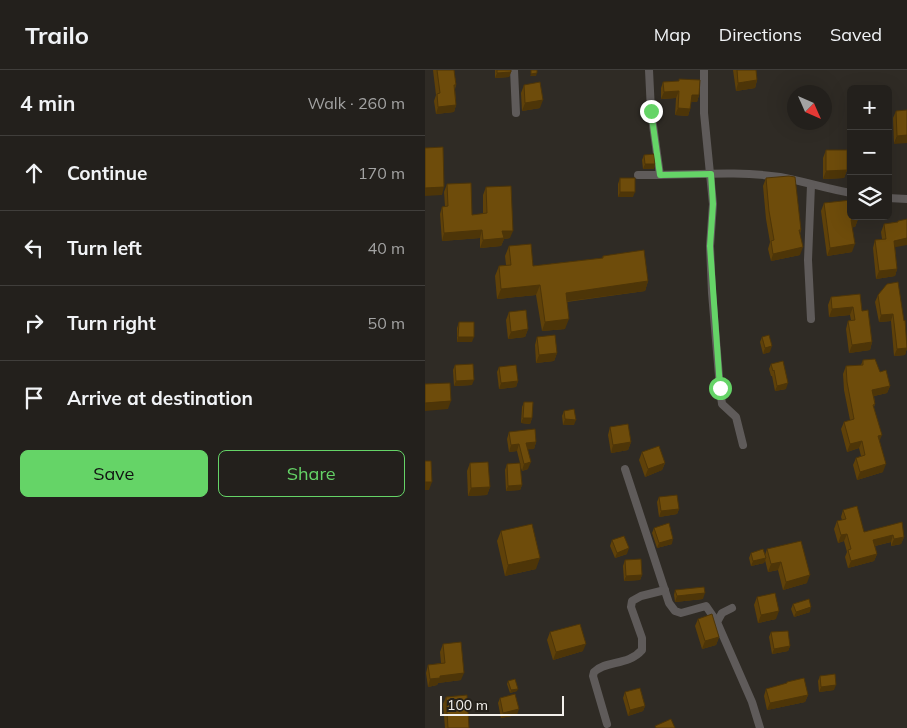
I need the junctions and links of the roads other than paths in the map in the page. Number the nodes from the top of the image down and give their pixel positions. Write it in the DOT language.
graph roads {
  1 [pos="514,70"];
  2 [pos="649,70"];
  3 [pos="704,70"];
  4 [pos="515,113"];
  5 [pos="711,174"];
  6 [pos="638,175"];
  7 [pos="660,175"];
  8 [pos="811,185"];
  9 [pos="847,192"];
  10 [pos="892,198"];
  11 [pos="907,198"];
  12 [pos="811,319"];
  13 [pos="743,445"];
  14 [pos="625,469"];
  15 [pos="665,590"];
  16 [pos="732,608"];
  17 [pos="717,622"];
  18 [pos="607,724"];
  19 [pos="760,728"];
  1 -- 4 [label="street"];
  2 -- 7 [label="street"];
  3 -- 5 [label="street"];
  5 -- 7 [label="street"];
  5 -- 8 [label="street"];
  5 -- 13 [label="street"];
  6 -- 7 [label="street"];
  8 -- 9 [label="street"];
  8 -- 12 [label="street"];
  10 -- 11 [label="street"];
  14 -- 15 [label="street"];
  15 -- 17 [label="street"];
  15 -- 18 [label="street"];
  16 -- 17 [label="street"];
  17 -- 19 [label="street"];
}
